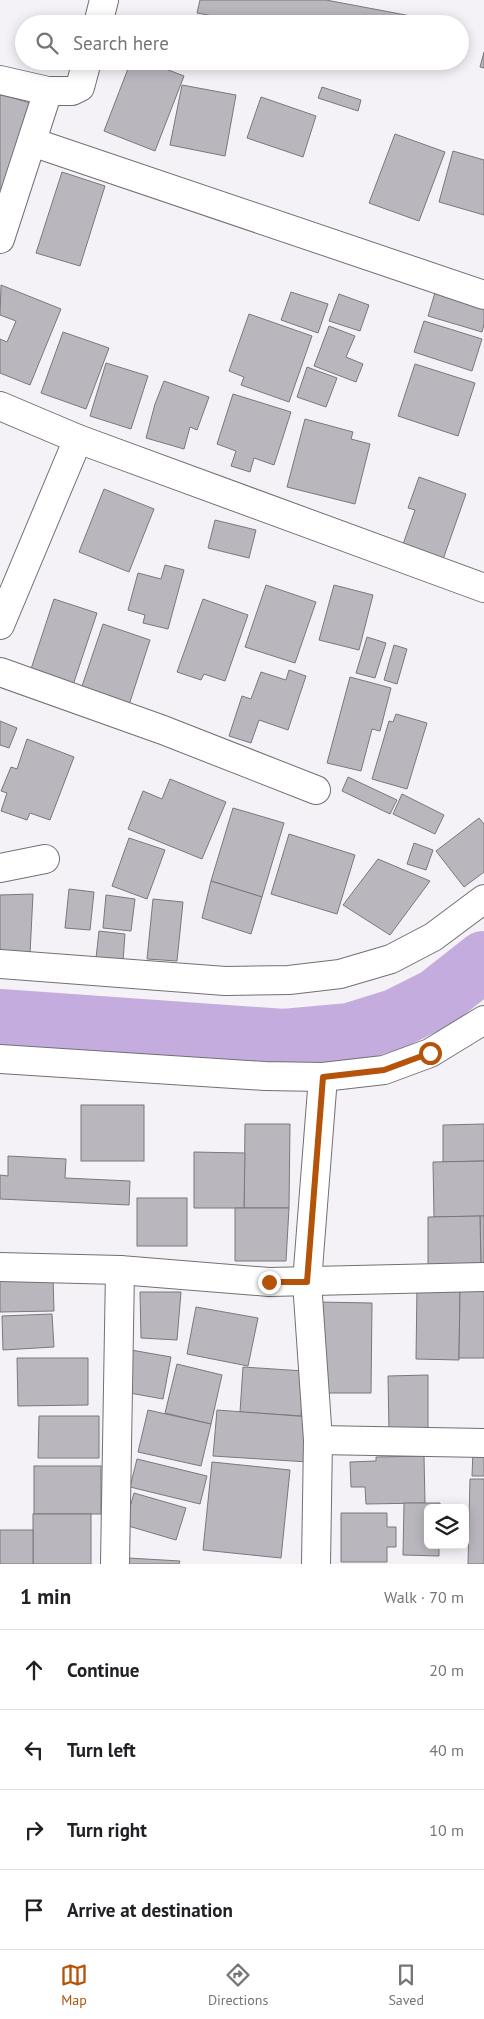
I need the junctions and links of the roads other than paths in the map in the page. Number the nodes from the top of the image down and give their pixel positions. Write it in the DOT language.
graph roads {
  1 [pos="104,0"];
  2 [pos="100,15"];
  3 [pos="85,70"];
  4 [pos="0,80"];
  5 [pos="48,91"];
  6 [pos="32,142"];
  7 [pos="0,239"];
  8 [pos="484,295"];
  9 [pos="0,406"];
  10 [pos="78,439"];
  11 [pos="484,588"];
  12 [pos="0,625"];
  13 [pos="0,672"];
  14 [pos="316,790"];
  15 [pos="45,859"];
  16 [pos="0,868"];
  17 [pos="484,899"];
  18 [pos="0,964"];
  19 [pos="484,1020"];
  20 [pos="0,1059"];
  21 [pos="323,1077"];
  22 [pos="0,1267"];
  23 [pos="120,1270"];
  24 [pos="484,1277"];
  25 [pos="307,1282"];
  26 [pos="318,1440"];
  27 [pos="484,1443"];
  28 [pos="115,1564"];
  29 [pos="316,1564"];
  1 -- 2 [label="street"];
  3 -- 5 [label="street"];
  4 -- 5 [label="street"];
  5 -- 6 [label="street"];
  6 -- 7 [label="street"];
  6 -- 8 [label="street"];
  9 -- 10 [label="street"];
  10 -- 11 [label="street"];
  10 -- 12 [label="street"];
  13 -- 14 [label="street"];
  15 -- 16 [label="street"];
  17 -- 18 [label="street"];
  19 -- 21 [label="street"];
  20 -- 21 [label="street"];
  21 -- 25 [label="street"];
  22 -- 23 [label="street"];
  23 -- 25 [label="street"];
  23 -- 28 [label="street"];
  24 -- 25 [label="street"];
  25 -- 26 [label="street"];
  26 -- 27 [label="street"];
  26 -- 29 [label="street"];
}
